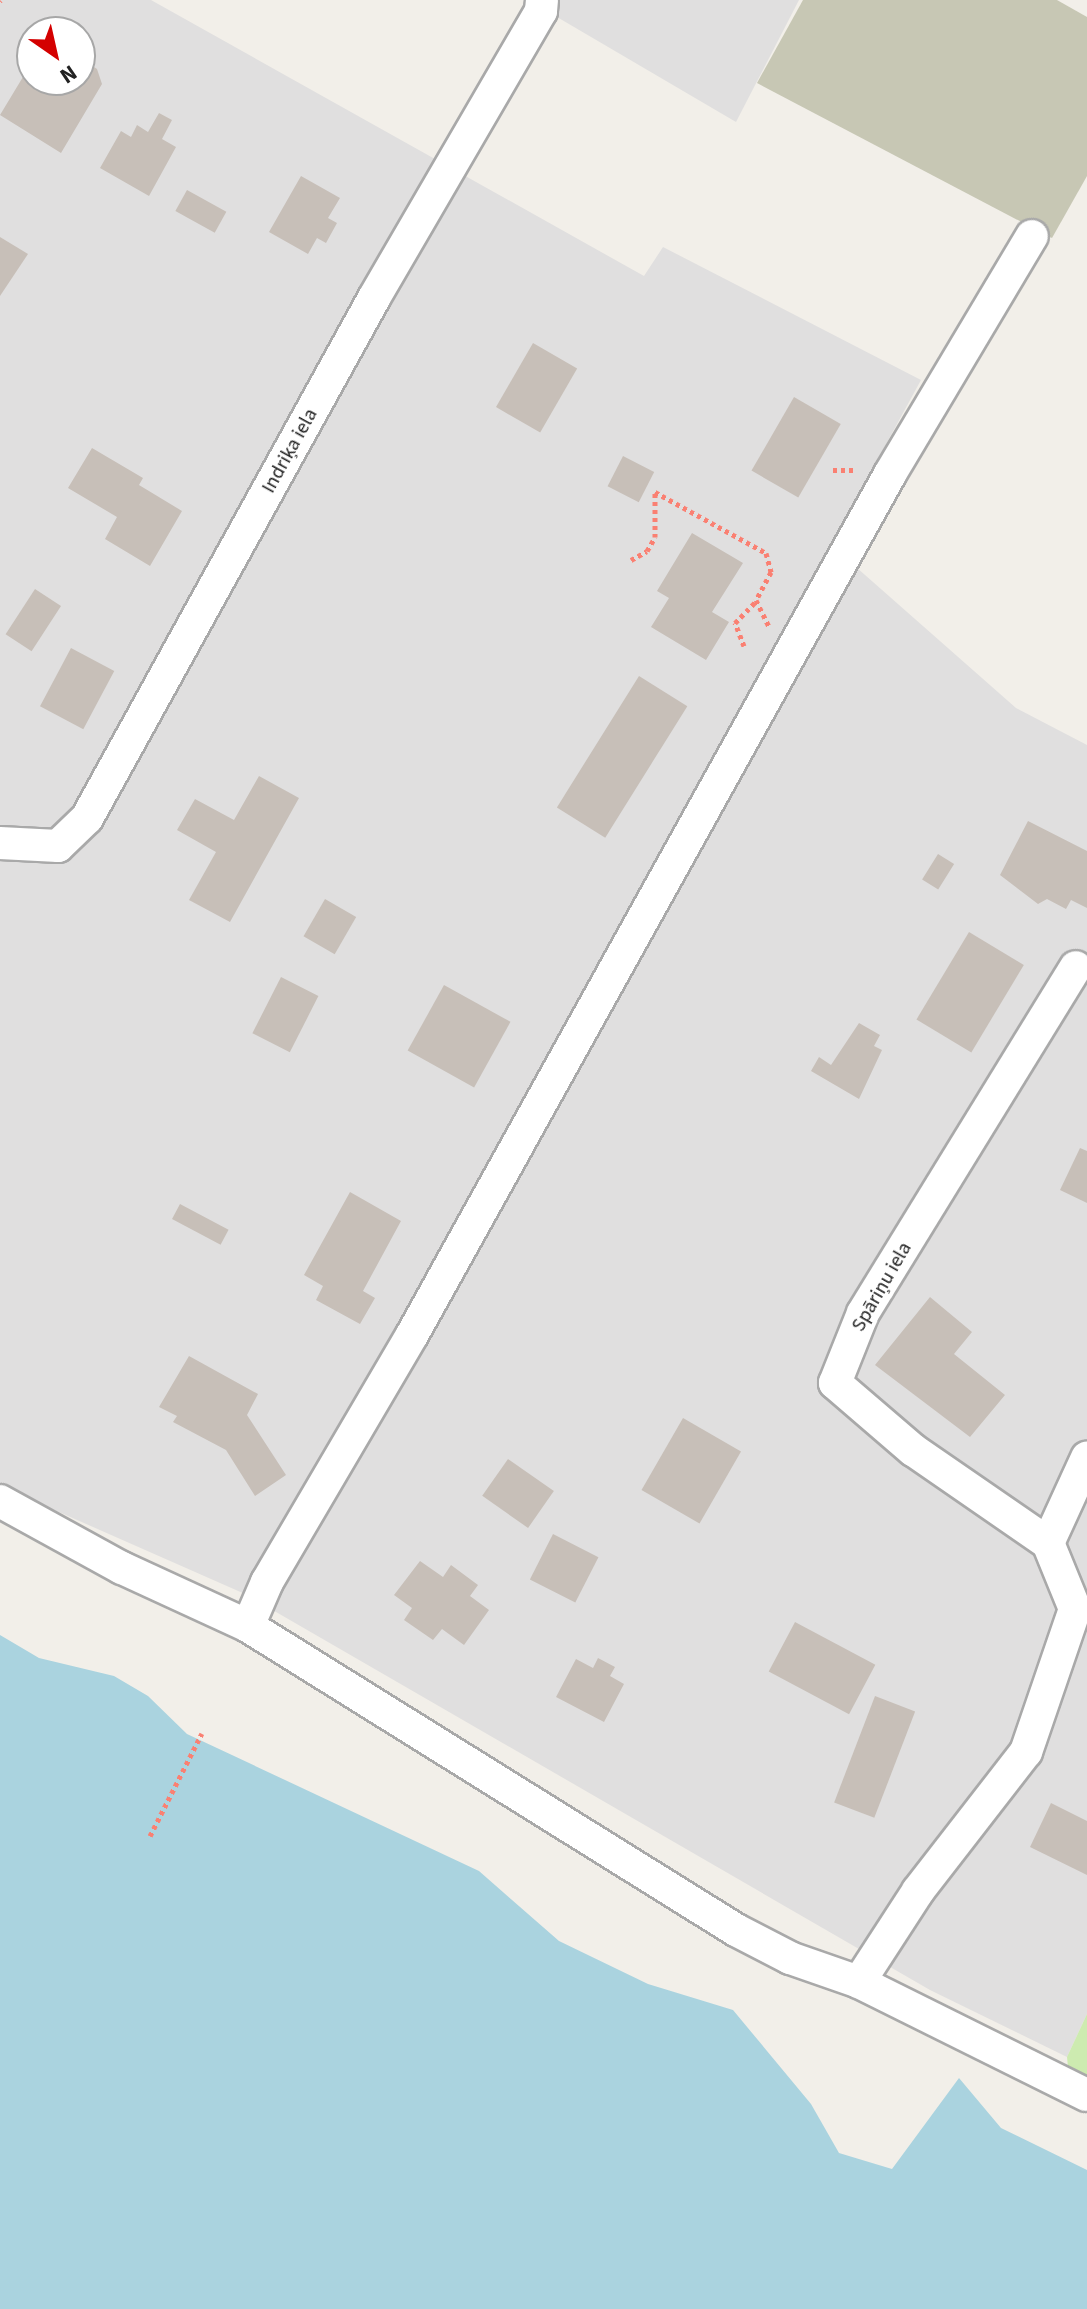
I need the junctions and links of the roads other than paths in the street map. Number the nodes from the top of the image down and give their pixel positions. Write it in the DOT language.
graph roads {
  1 [pos="542,0"];
  2 [pos="1032,236"];
  3 [pos="0,843"];
  4 [pos="1076,967"];
  5 [pos="1087,1458"];
  6 [pos="0,1501"];
  7 [pos="1048,1543"];
  8 [pos="248,1626"];
  9 [pos="859,1982"];
  10 [pos="1087,2095"];
  1 -- 3 [label="street, Indriķa iela"];
  2 -- 8 [label="street"];
  4 -- 7 [label="street, Spāriņu iela"];
  5 -- 7 [label="street"];
  6 -- 8 [label="street"];
  7 -- 9 [label="street"];
  8 -- 9 [label="street"];
  9 -- 10 [label="street"];
}
